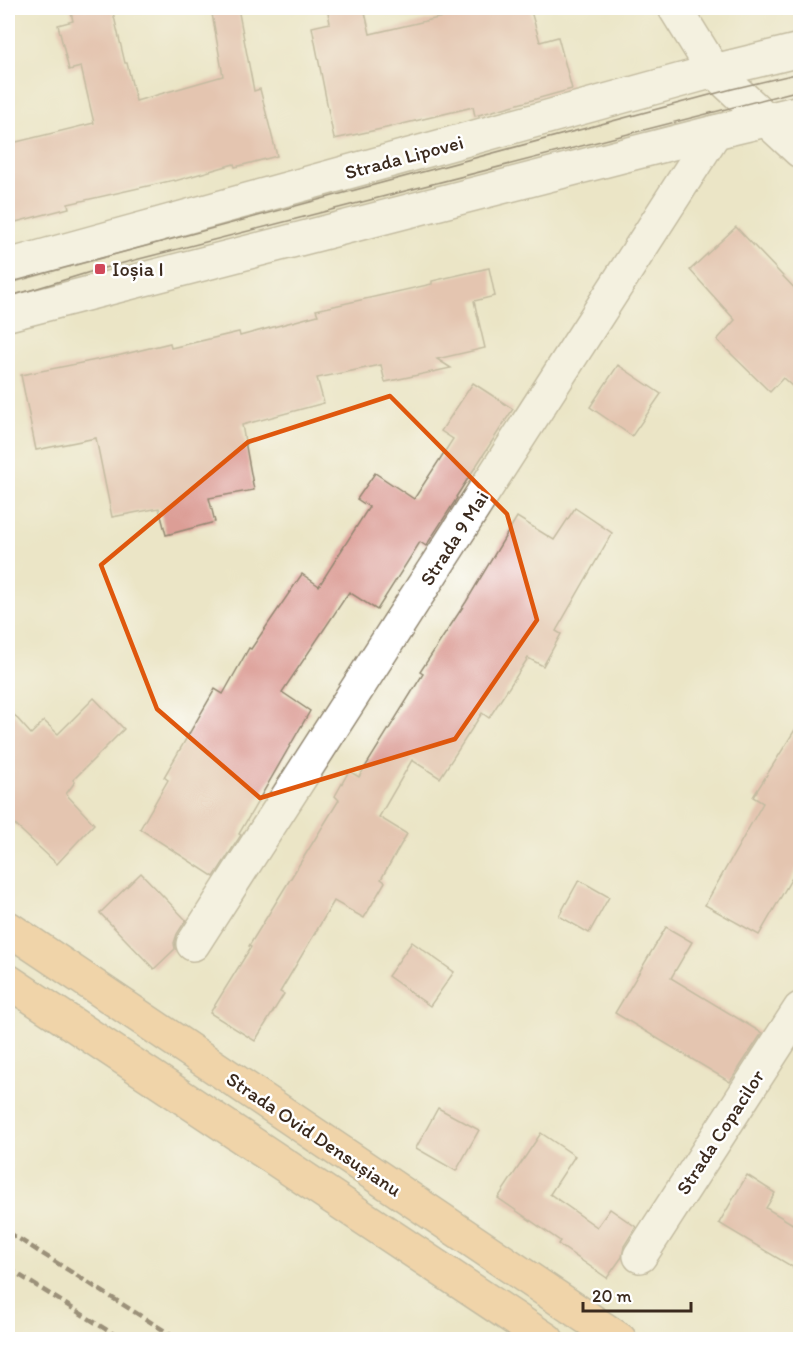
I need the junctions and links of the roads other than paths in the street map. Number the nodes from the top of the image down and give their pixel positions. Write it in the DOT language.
graph roads {
  1 [pos="675,8"];
  2 [pos="801,50"];
  3 [pos="714,71"];
  4 [pos="801,112"];
  5 [pos="767,120"];
  6 [pos="715,132"];
  7 [pos="801,150"];
  8 [pos="8,266"];
  9 [pos="8,314"];
  10 [pos="8,917"];
  11 [pos="8,928"];
  12 [pos="193,944"];
  13 [pos="44,952"];
  14 [pos="8,981"];
  15 [pos="801,1009"];
  16 [pos="640,1256"];
  17 [pos="547,1340"];
  18 [pos="620,1340"];
  1 -- 3 [label="street"];
  2 -- 3 [label="street, Strada Lipovei"];
  3 -- 5 [label="street"];
  3 -- 8 [label="street, Strada Lipovei"];
  4 -- 5 [label="street"];
  5 -- 6 [label="street"];
  5 -- 7 [label="street"];
  6 -- 9 [label="street"];
  6 -- 12 [label="street, Strada 9 Mai"];
  10 -- 13 [label="street"];
  11 -- 13 [label="main road, Strada Ovid Densușianu"];
  13 -- 18 [label="main road, Strada Ovid Densușianu"];
  14 -- 17 [label="main road"];
  15 -- 16 [label="street, Strada Copacilor"];
}
